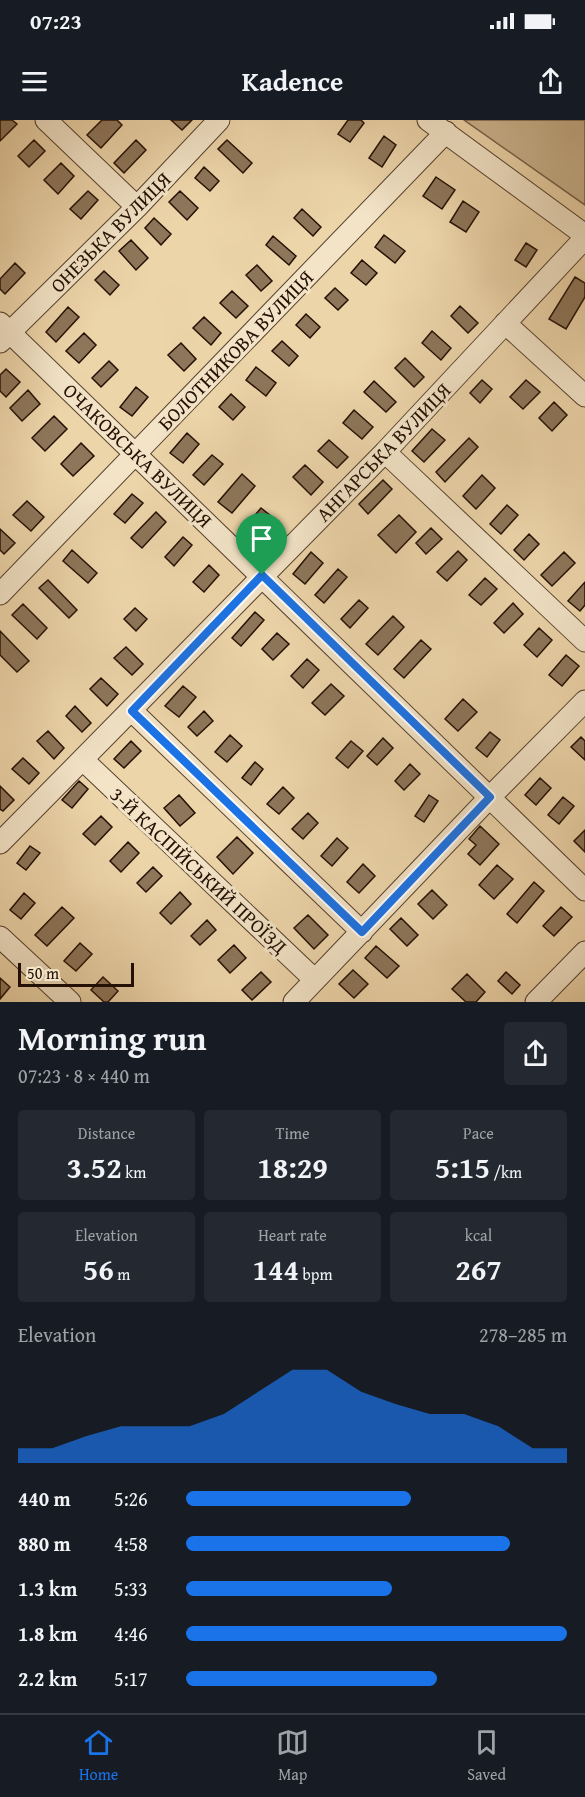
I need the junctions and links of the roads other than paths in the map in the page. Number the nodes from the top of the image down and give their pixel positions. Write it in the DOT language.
graph roads {
  1 [pos="46,120"];
  2 [pos="219,120"];
  3 [pos="428,120"];
  4 [pos="446,132"];
  5 [pos="137,207"];
  6 [pos="585,236"];
  7 [pos="505,323"];
  8 [pos="3,332"];
  9 [pos="585,396"];
  10 [pos="385,452"];
  11 [pos="135,453"];
  12 [pos="262,575"];
  13 [pos="0,594"];
  14 [pos="585,641"];
  15 [pos="585,701"];
  16 [pos="132,711"];
  17 [pos="83,760"];
  18 [pos="490,797"];
  19 [pos="0,843"];
  20 [pos="585,890"];
  21 [pos="362,932"];
  22 [pos="0,937"];
  23 [pos="585,952"];
  24 [pos="315,980"];
  25 [pos="70,1002"];
  26 [pos="294,1002"];
  27 [pos="536,1002"];
  1 -- 5 [label="street"];
  2 -- 5 [label="street, ОНЕЗЬКА ВУЛИЦЯ"];
  3 -- 4 [label="street"];
  4 -- 6 [label="street"];
  4 -- 11 [label="street, БОЛОТНИКОВА ВУЛИЦЯ"];
  5 -- 8 [label="street, ОНЕЗЬКА ВУЛИЦЯ"];
  6 -- 7 [label="street, АНГАРСЬКА ВУЛИЦЯ"];
  7 -- 9 [label="street"];
  7 -- 10 [label="street, АНГАРСЬКА ВУЛИЦЯ"];
  8 -- 11 [label="street, ОЧАКОВСЬКА ВУЛИЦЯ"];
  10 -- 12 [label="street, АНГАРСЬКА ВУЛИЦЯ"];
  10 -- 14 [label="street"];
  11 -- 12 [label="street, ОЧАКОВСЬКА ВУЛИЦЯ"];
  11 -- 13 [label="street, БОЛОТНИКОВА ВУЛИЦЯ"];
  12 -- 16 [label="street, АНГАРСЬКА ВУЛИЦЯ"];
  12 -- 18 [label="street, ОЧАКОВСЬКА ВУЛИЦЯ"];
  15 -- 18 [label="street"];
  16 -- 17 [label="street, АНГАРСЬКА ВУЛИЦЯ"];
  16 -- 21 [label="street"];
  17 -- 19 [label="street, АНГАРСЬКА ВУЛИЦЯ"];
  17 -- 24 [label="street, 3-Й КАСПІЙСЬКИЙ ПРОЇЗД"];
  18 -- 20 [label="street, ОЧАКОВСЬКА ВУЛИЦЯ"];
  18 -- 21 [label="street"];
  21 -- 24 [label="street"];
  22 -- 25 [label="street"];
  23 -- 27 [label="street"];
  24 -- 26 [label="street"];
}
